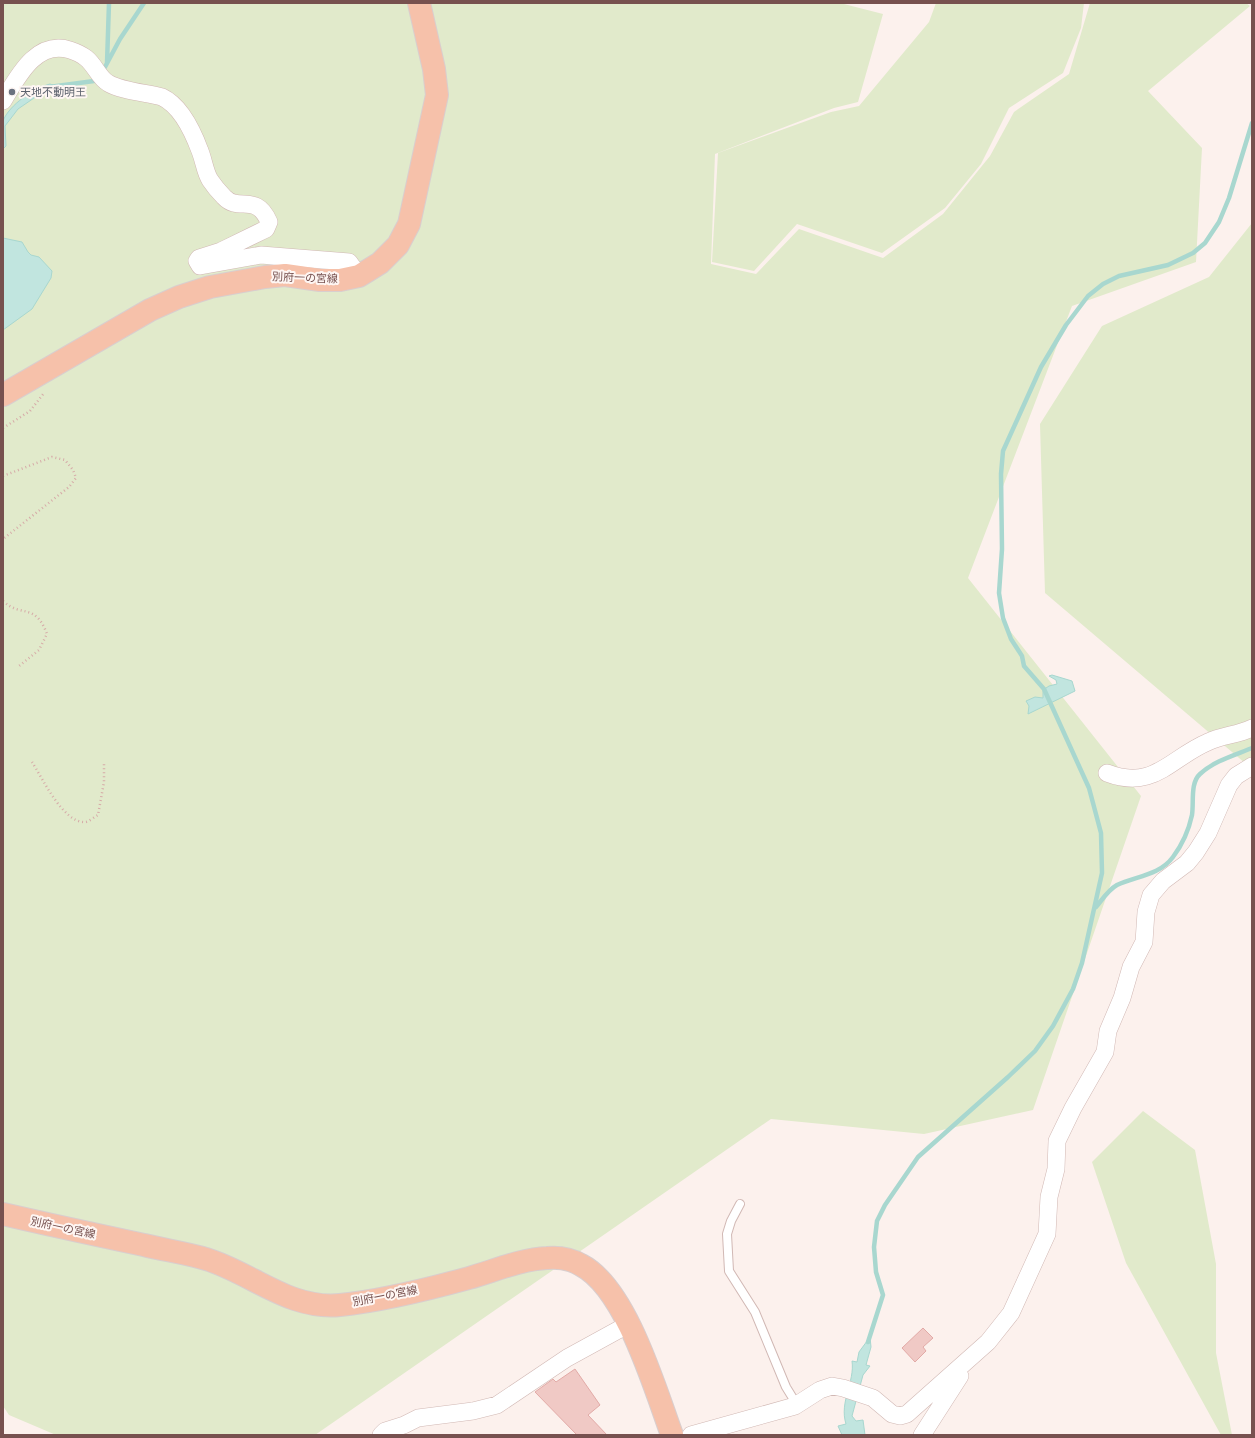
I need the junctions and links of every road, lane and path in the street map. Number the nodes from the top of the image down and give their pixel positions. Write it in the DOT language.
graph roads {
  1 [pos="419,3"];
  2 [pos="3,101"];
  3 [pos="359,276"];
  4 [pos="38,375"];
  5 [pos="3,395"];
  6 [pos="3,428"];
  7 [pos="3,476"];
  8 [pos="3,539"];
  9 [pos="3,601"];
  10 [pos="19,666"];
  11 [pos="1252,728"];
  12 [pos="32,762"];
  13 [pos="104,764"];
  14 [pos="1252,766"];
  15 [pos="1107,772"];
  16 [pos="740,1204"];
  17 [pos="3,1214"];
  18 [pos="629,1324"];
  19 [pos="968,1360"];
  20 [pos="794,1406"];
  21 [pos="381,1435"];
  22 [pos="672,1435"];
  23 [pos="691,1435"];
  24 [pos="922,1435"];
  1 -- 3 [label="main road, 別府一の宮線"];
  2 -- 3 [label="street"];
  3 -- 4 [label="main road, 別府一の宮線"];
  4 -- 5 [label="main road, 別府一の宮線"];
  4 -- 6 [label="path"];
  7 -- 8 [label="path"];
  9 -- 10 [label="path"];
  11 -- 15 [label="street"];
  12 -- 13 [label="path"];
  14 -- 19 [label="street"];
  16 -- 20 [label="lane"];
  17 -- 18 [label="main road, 別府一の宮線"];
  18 -- 21 [label="street"];
  18 -- 22 [label="main road, 別府一の宮線"];
  19 -- 20 [label="street"];
  19 -- 24 [label="street"];
  20 -- 23 [label="street"];
}
